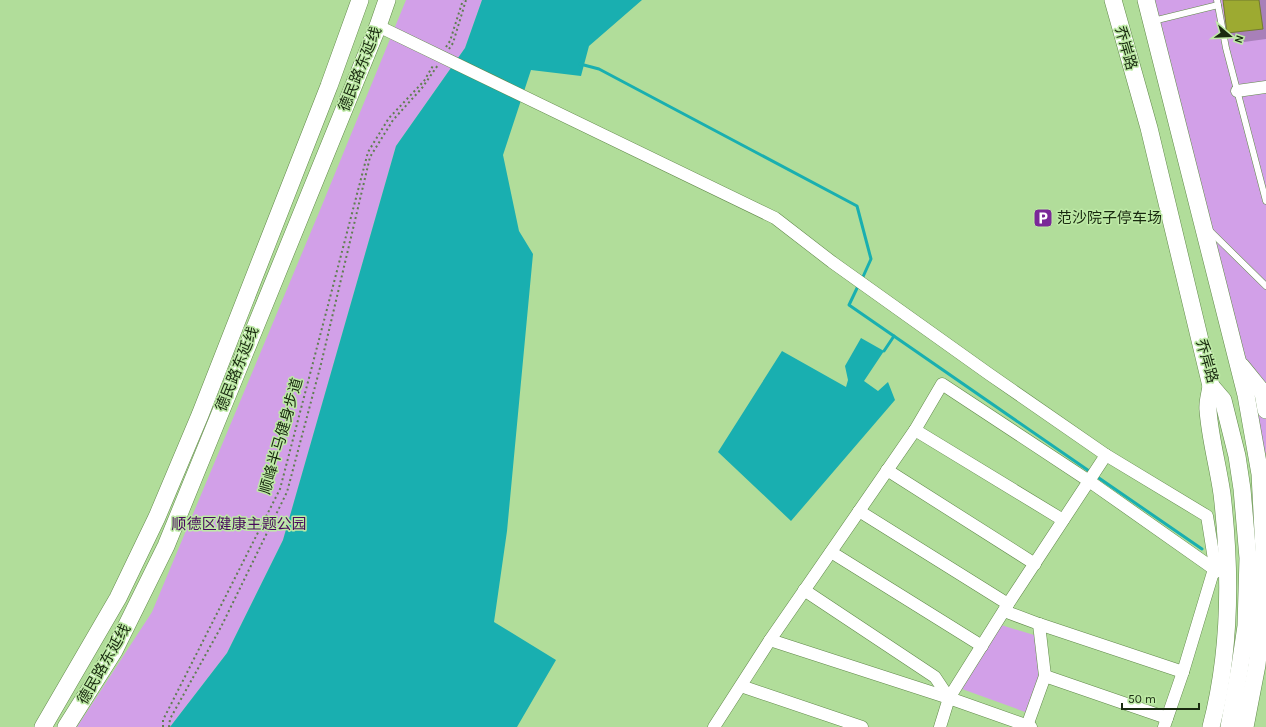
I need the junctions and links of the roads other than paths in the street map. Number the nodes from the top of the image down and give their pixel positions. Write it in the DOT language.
graph roads {
  1 [pos="360,0"];
  2 [pos="387,0"];
  3 [pos="1113,0"];
  4 [pos="1146,0"];
  5 [pos="1217,3"];
  6 [pos="1151,22"];
  7 [pos="378,26"];
  8 [pos="1266,87"];
  9 [pos="1237,90"];
  10 [pos="1266,201"];
  11 [pos="1202,224"];
  12 [pos="1266,286"];
  13 [pos="1211,386"];
  14 [pos="1258,395"];
  15 [pos="1266,410"];
  16 [pos="914,430"];
  17 [pos="1104,459"];
  18 [pos="887,470"];
  19 [pos="1089,481"];
  20 [pos="859,511"];
  21 [pos="1207,516"];
  22 [pos="1063,520"];
  23 [pos="1225,526"];
  24 [pos="831,552"];
  25 [pos="1034,564"];
  26 [pos="1214,569"];
  27 [pos="804,590"];
  28 [pos="1228,597"];
  29 [pos="1006,608"];
  30 [pos="1039,624"];
  31 [pos="770,640"];
  32 [pos="982,646"];
  33 [pos="1183,672"];
  34 [pos="1045,676"];
  35 [pos="740,686"];
  36 [pos="949,698"];
  37 [pos="1166,722"];
  38 [pos="1029,726"];
  39 [pos="43,727"];
  40 [pos="66,727"];
  41 [pos="714,727"];
  42 [pos="862,727"];
  43 [pos="940,727"];
  44 [pos="1211,727"];
  45 [pos="1229,727"];
  46 [pos="1245,727"];
  1 -- 39 [label="street, 德民路东延线"];
  2 -- 7 [label="street, 德民路东延线"];
  3 -- 13 [label="street, 乔岸路"];
  4 -- 6 [label="street, 乔岸路"];
  5 -- 6 [label="lane"];
  5 -- 9 [label="lane"];
  6 -- 11 [label="street, 乔岸路"];
  7 -- 17 [label="street"];
  7 -- 40 [label="street, 德民路东延线"];
  8 -- 9 [label="street"];
  9 -- 10 [label="lane"];
  11 -- 12 [label="lane"];
  11 -- 14 [label="street, 乔岸路"];
  13 -- 23 [label="street"];
  13 -- 45 [label="street, 乔岸路"];
  14 -- 15 [label="street"];
  14 -- 46 [label="street"];
  16 -- 18 [label="street"];
  16 -- 19 [label="street"];
  16 -- 22 [label="street"];
  17 -- 19 [label="street"];
  17 -- 21 [label="street"];
  18 -- 20 [label="street"];
  18 -- 25 [label="street"];
  19 -- 22 [label="street"];
  19 -- 26 [label="street"];
  20 -- 24 [label="street"];
  20 -- 29 [label="street"];
  21 -- 23 [label="street"];
  21 -- 26 [label="street"];
  22 -- 25 [label="street"];
  23 -- 28 [label="street"];
  24 -- 27 [label="street"];
  24 -- 32 [label="street"];
  25 -- 29 [label="street"];
  26 -- 28 [label="street"];
  26 -- 33 [label="street"];
  27 -- 31 [label="street"];
  27 -- 36 [label="street"];
  28 -- 44 [label="street"];
  29 -- 30 [label="street"];
  29 -- 32 [label="street"];
  30 -- 33 [label="street"];
  30 -- 34 [label="street"];
  31 -- 35 [label="street"];
  31 -- 36 [label="street"];
  32 -- 36 [label="street"];
  33 -- 37 [label="street"];
  34 -- 37 [label="street"];
  34 -- 38 [label="street"];
  35 -- 41 [label="street"];
  35 -- 42 [label="street"];
  36 -- 38 [label="street"];
  36 -- 43 [label="street"];
}
